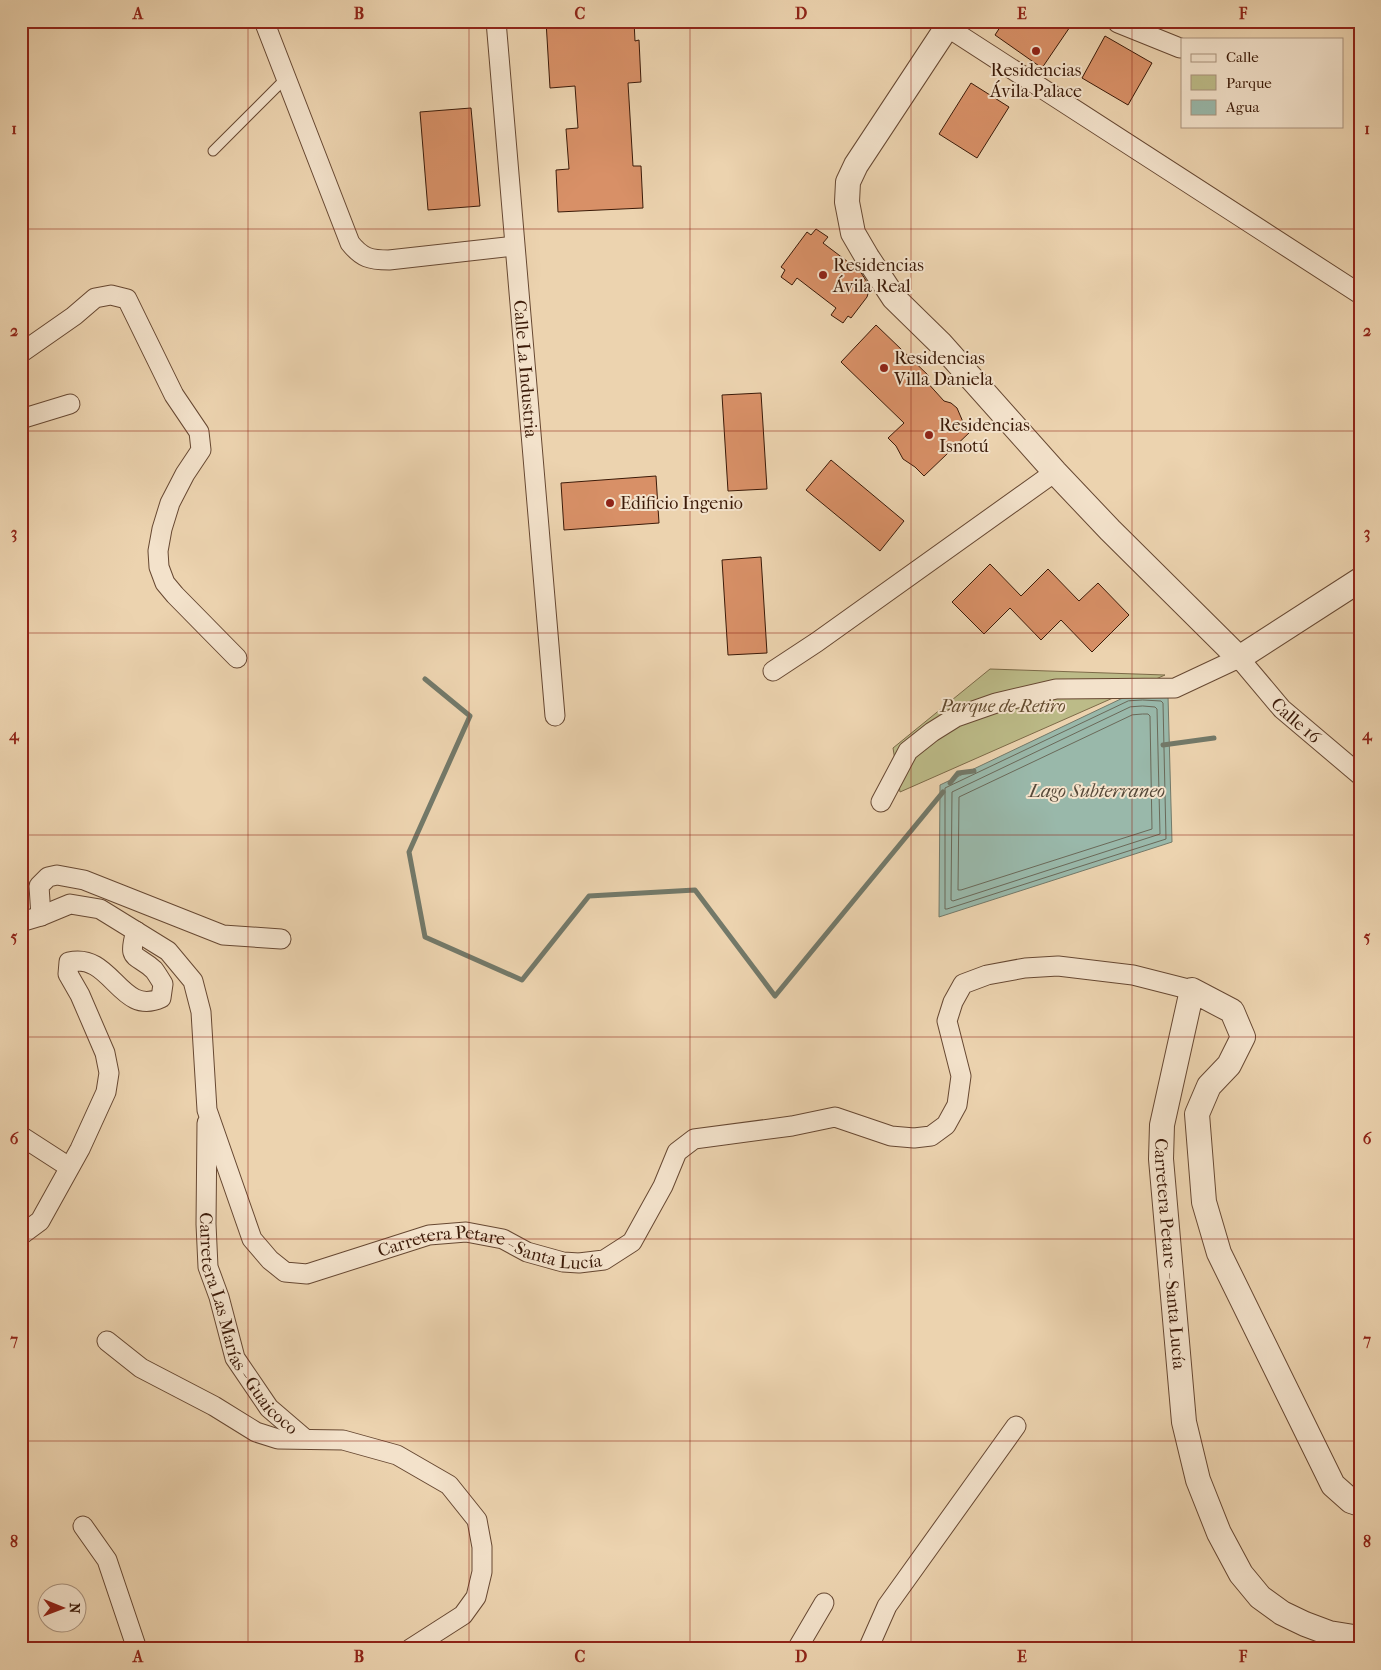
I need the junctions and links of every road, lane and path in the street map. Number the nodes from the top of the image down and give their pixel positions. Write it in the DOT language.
graph roads {
  1 [pos="264,21"];
  2 [pos="496,21"];
  3 [pos="1118,21"];
  4 [pos="949,24"];
  5 [pos="1180,48"];
  6 [pos="286,78"];
  7 [pos="213,151"];
  8 [pos="514,246"];
  9 [pos="1360,294"];
  10 [pos="21,354"];
  11 [pos="70,404"];
  12 [pos="21,419"];
  13 [pos="1055,472"];
  14 [pos="1360,580"];
  15 [pos="237,658"];
  16 [pos="1239,658"];
  17 [pos="774,671"];
  18 [pos="555,716"];
  19 [pos="1360,775"];
  20 [pos="881,802"];
  21 [pos="41,916"];
  22 [pos="21,922"];
  23 [pos="136,931"];
  24 [pos="281,939"];
  25 [pos="1192,990"];
  26 [pos="207,1110"];
  27 [pos="21,1136"];
  28 [pos="69,1166"];
  29 [pos="21,1235"];
  30 [pos="107,1341"];
  31 [pos="1016,1426"];
  32 [pos="304,1438"];
  33 [pos="1360,1504"];
  34 [pos="83,1526"];
  35 [pos="824,1603"];
  36 [pos="1360,1638"];
  37 [pos="137,1649"];
  38 [pos="410,1649"];
  39 [pos="797,1649"];
  40 [pos="868,1649"];
  1 -- 6 [label="street"];
  2 -- 8 [label="street, Calle La Industria"];
  3 -- 5 [label="street"];
  4 -- 9 [label="street"];
  4 -- 13 [label="street"];
  6 -- 7 [label="lane"];
  6 -- 8 [label="street"];
  8 -- 18 [label="street, Calle La Industria"];
  10 -- 15 [label="street"];
  11 -- 12 [label="street"];
  13 -- 16 [label="street"];
  13 -- 17 [label="street"];
  14 -- 16 [label="street"];
  16 -- 19 [label="street, Calle 16"];
  16 -- 20 [label="street"];
  21 -- 22 [label="street, Carretera Petare - Santa Lucía"];
  21 -- 23 [label="street, Carretera Petare - Santa Lucía"];
  21 -- 24 [label="street"];
  23 -- 26 [label="street, Carretera Petare - Santa Lucía"];
  23 -- 28 [label="street"];
  25 -- 26 [label="street, Carretera Petare - Santa Lucía"];
  25 -- 33 [label="street"];
  25 -- 36 [label="street, Carretera Petare - Santa Lucía"];
  26 -- 32 [label="street, Carretera Las Marías - Guaicoco"];
  27 -- 28 [label="street"];
  28 -- 29 [label="street"];
  30 -- 32 [label="street"];
  31 -- 40 [label="street"];
  32 -- 38 [label="street, Carretera Las Marías - Guaicoco"];
  34 -- 37 [label="street"];
  35 -- 39 [label="street"];
}
